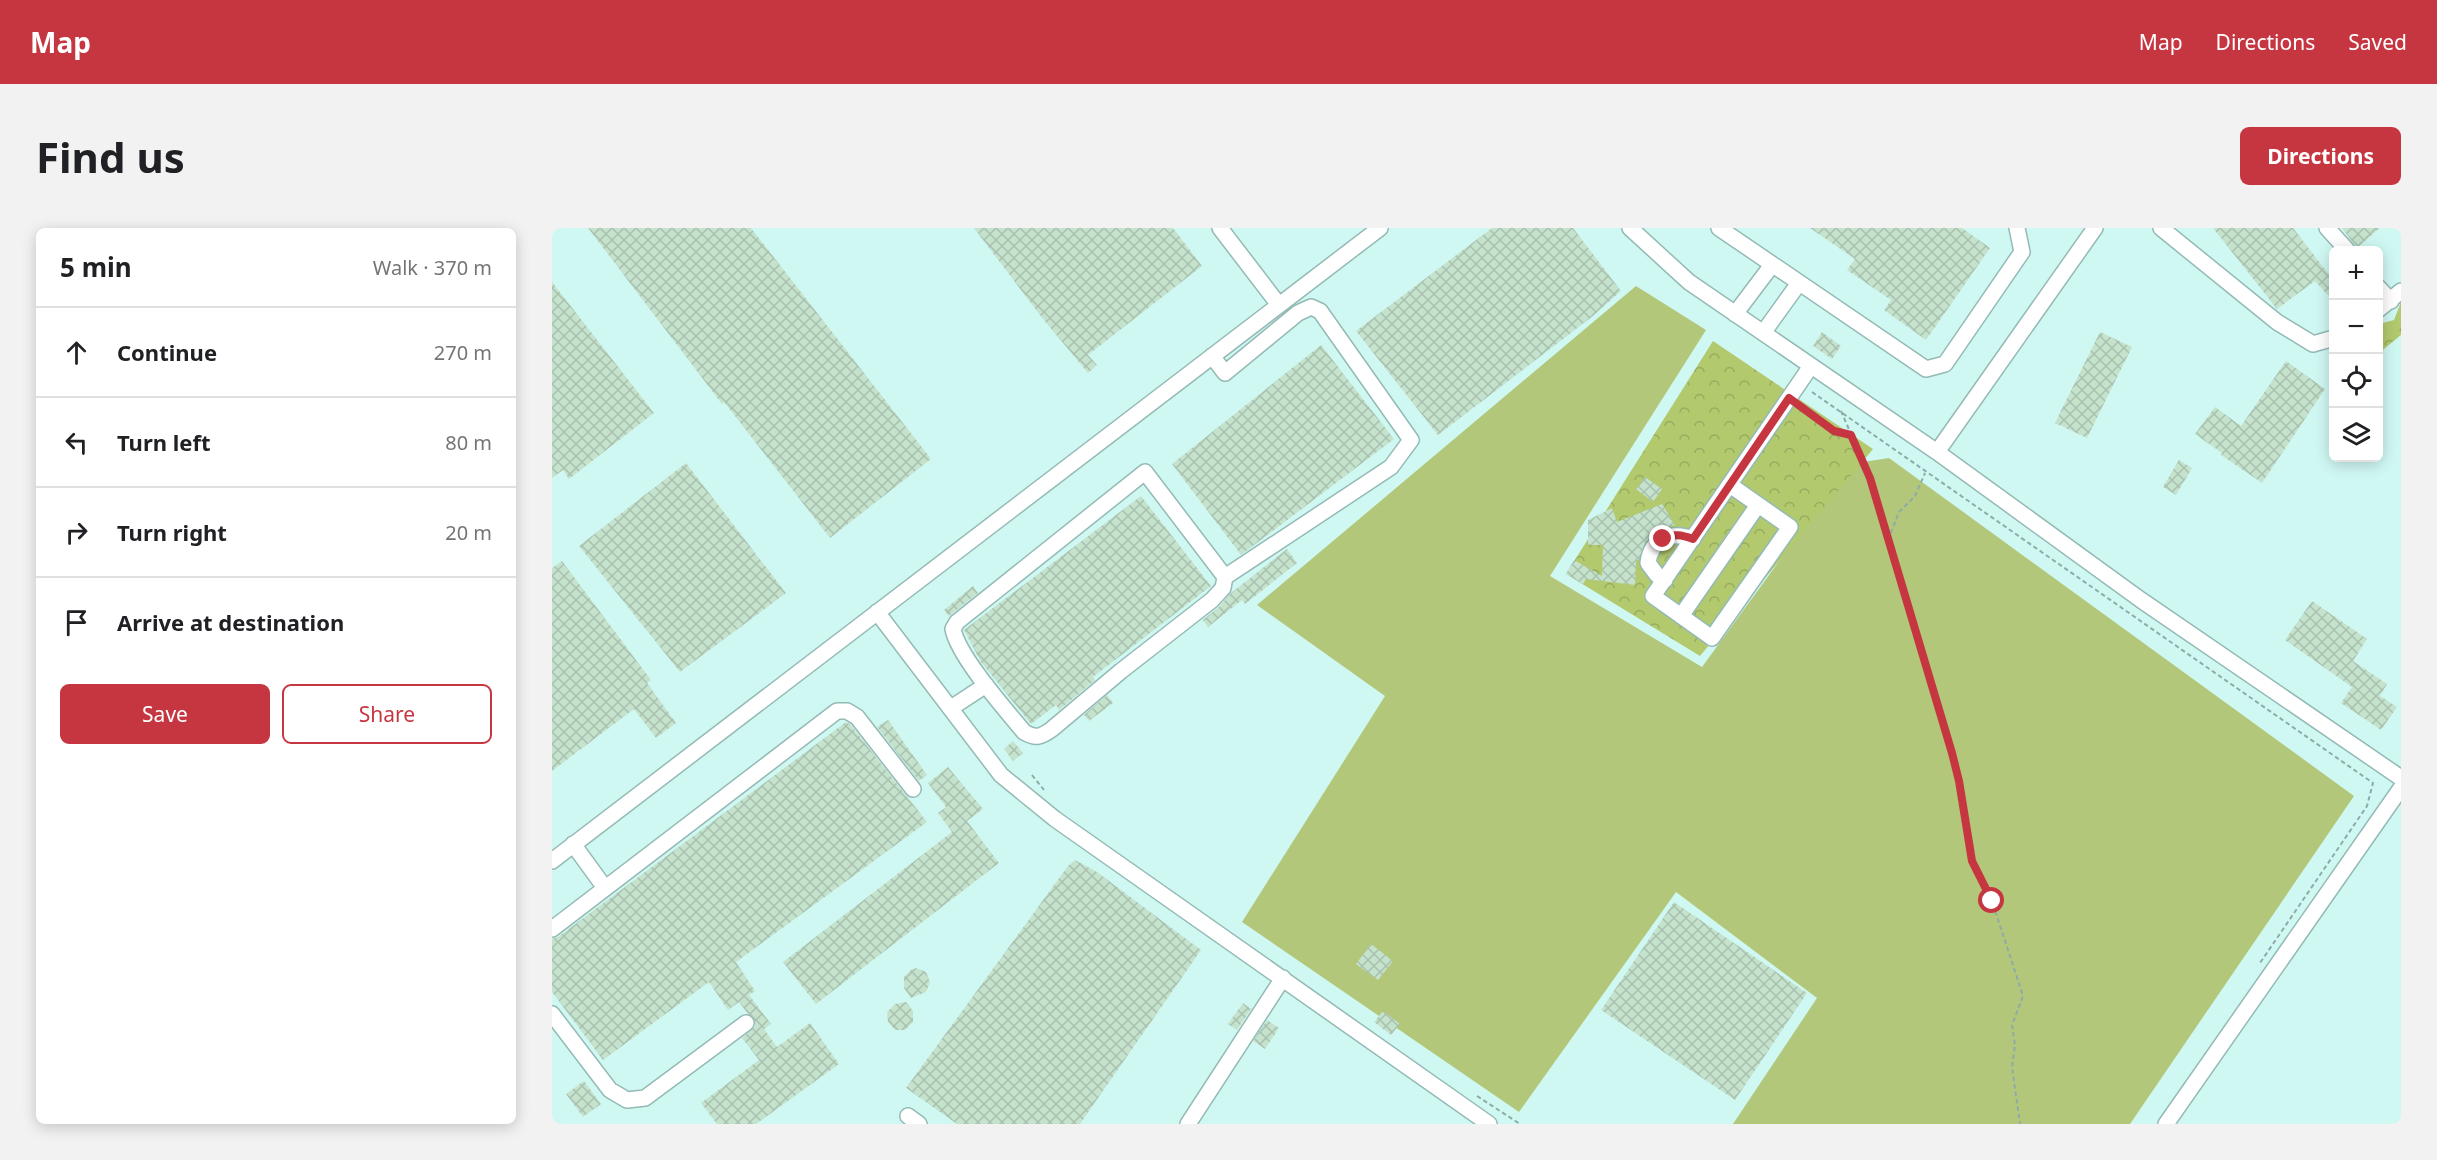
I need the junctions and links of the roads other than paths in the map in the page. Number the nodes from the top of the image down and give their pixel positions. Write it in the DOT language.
graph roads {
  1 [pos="1220,228"];
  2 [pos="1380,228"];
  3 [pos="1630,228"];
  4 [pos="1719,228"];
  5 [pos="2017,228"];
  6 [pos="2095,228"];
  7 [pos="2161,228"];
  8 [pos="2327,228"];
  9 [pos="2343,246"];
  10 [pos="1772,264"];
  11 [pos="1799,283"];
  12 [pos="1280,304"];
  13 [pos="1735,314"];
  14 [pos="1763,333"];
  15 [pos="2329,339"];
  16 [pos="1212,356"];
  17 [pos="1811,366"];
  18 [pos="1937,452"];
  19 [pos="1730,485"];
  20 [pos="1758,505"];
  21 [pos="1693,539"];
  22 [pos="1225,577"];
  23 [pos="1665,580"];
  24 [pos="877,612"];
  25 [pos="1681,616"];
  26 [pos="986,685"];
  27 [pos="951,708"];
  28 [pos="2401,778"];
  29 [pos="2401,788"];
  30 [pos="913,789"];
  31 [pos="573,844"];
  32 [pos="552,861"];
  33 [pos="605,888"];
  34 [pos="552,929"];
  35 [pos="1283,978"];
  36 [pos="552,1014"];
  37 [pos="746,1023"];
  38 [pos="1188,1124"];
  39 [pos="1489,1124"];
  40 [pos="2166,1124"];
  1 -- 12 [label="street"];
  2 -- 12 [label="street"];
  3 -- 13 [label="street"];
  4 -- 10 [label="street"];
  5 -- 11 [label="street"];
  6 -- 18 [label="street"];
  7 -- 15 [label="street"];
  8 -- 9 [label="street"];
  10 -- 11 [label="street"];
  10 -- 13 [label="street"];
  11 -- 14 [label="street"];
  12 -- 16 [label="street"];
  13 -- 14 [label="street"];
  14 -- 17 [label="street"];
  16 -- 22 [label="street"];
  16 -- 24 [label="street"];
  17 -- 18 [label="street"];
  17 -- 19 [label="street"];
  18 -- 28 [label="street"];
  19 -- 20 [label="street"];
  19 -- 21 [label="street"];
  20 -- 25 [label="street"];
  20 -- 25 [label="street"];
  21 -- 23 [label="street"];
  21 -- 23 [label="street"];
  22 -- 26 [label="street"];
  22 -- 26 [label="street"];
  23 -- 25 [label="street"];
  24 -- 27 [label="street"];
  24 -- 31 [label="street"];
  26 -- 27 [label="street"];
  27 -- 35 [label="street"];
  29 -- 40 [label="street"];
  30 -- 33 [label="street"];
  31 -- 32 [label="street"];
  31 -- 33 [label="street"];
  33 -- 34 [label="street"];
  35 -- 38 [label="street"];
  35 -- 39 [label="street"];
  36 -- 37 [label="street"];
}
